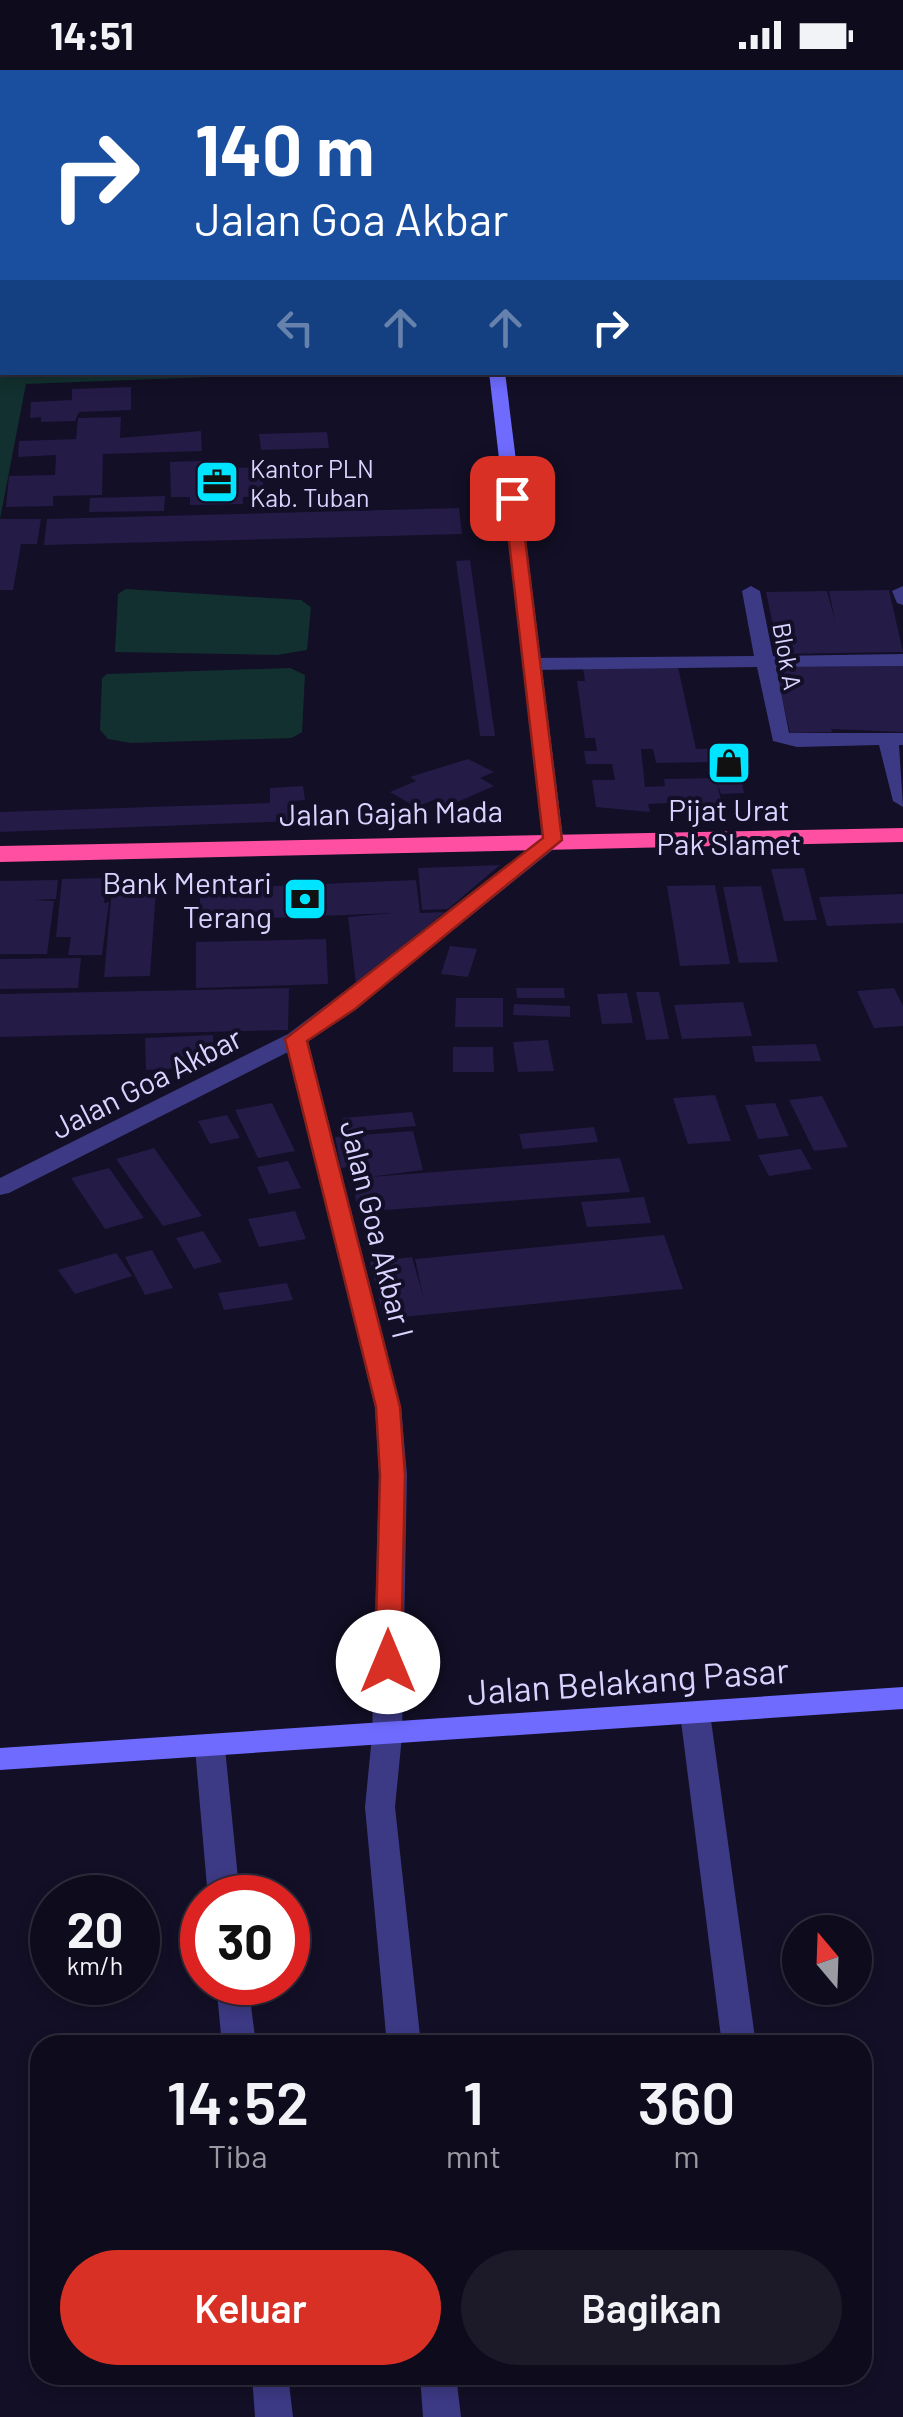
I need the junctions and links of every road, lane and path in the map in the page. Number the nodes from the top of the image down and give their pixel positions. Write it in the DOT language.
graph roads {
  1 [pos="497,375"];
  2 [pos="751,591"];
  3 [pos="903,660"];
  4 [pos="764,662"];
  5 [pos="532,664"];
  6 [pos="895,739"];
  7 [pos="903,801"];
  8 [pos="903,835"];
  9 [pos="553,840"];
  10 [pos="0,854"];
  11 [pos="296,1039"];
  12 [pos="0,1188"];
  13 [pos="903,1698"];
  14 [pos="695,1713"];
  15 [pos="387,1736"];
  16 [pos="210,1748"];
  17 [pos="0,1760"];
  18 [pos="222,1875"];
  19 [pos="234,2005"];
  20 [pos="237,2035"];
  21 [pos="403,2035"];
  22 [pos="739,2035"];
  23 [pos="271,2385"];
  24 [pos="439,2385"];
  25 [pos="274,2417"];
  26 [pos="442,2417"];
  1 -- 5 [label="street"];
  2 -- 4 [label="street, Blok A"];
  3 -- 4 [label="street"];
  4 -- 5 [label="street"];
  4 -- 6 [label="street, Blok A"];
  5 -- 9 [label="street"];
  6 -- 7 [label="street"];
  8 -- 9 [label="highway, Jalan Gajah Mada"];
  9 -- 10 [label="highway, Jalan Gajah Mada"];
  9 -- 11 [label="street, Jalan Goa Akbar"];
  11 -- 12 [label="street, Jalan Goa Akbar"];
  11 -- 15 [label="street, Jalan Goa Akbar I"];
  13 -- 14 [label="street, Jalan Belakang Pasar"];
  14 -- 15 [label="street, Jalan Belakang Pasar"];
  14 -- 22 [label="street"];
  15 -- 16 [label="street, Jalan Belakang Pasar"];
  15 -- 21 [label="street, Jalan Goa Akbar I"];
  16 -- 17 [label="street, Jalan Belakang Pasar"];
  16 -- 18 [label="street"];
  19 -- 20 [label="street"];
  23 -- 25 [label="street"];
  24 -- 26 [label="street"];
}
